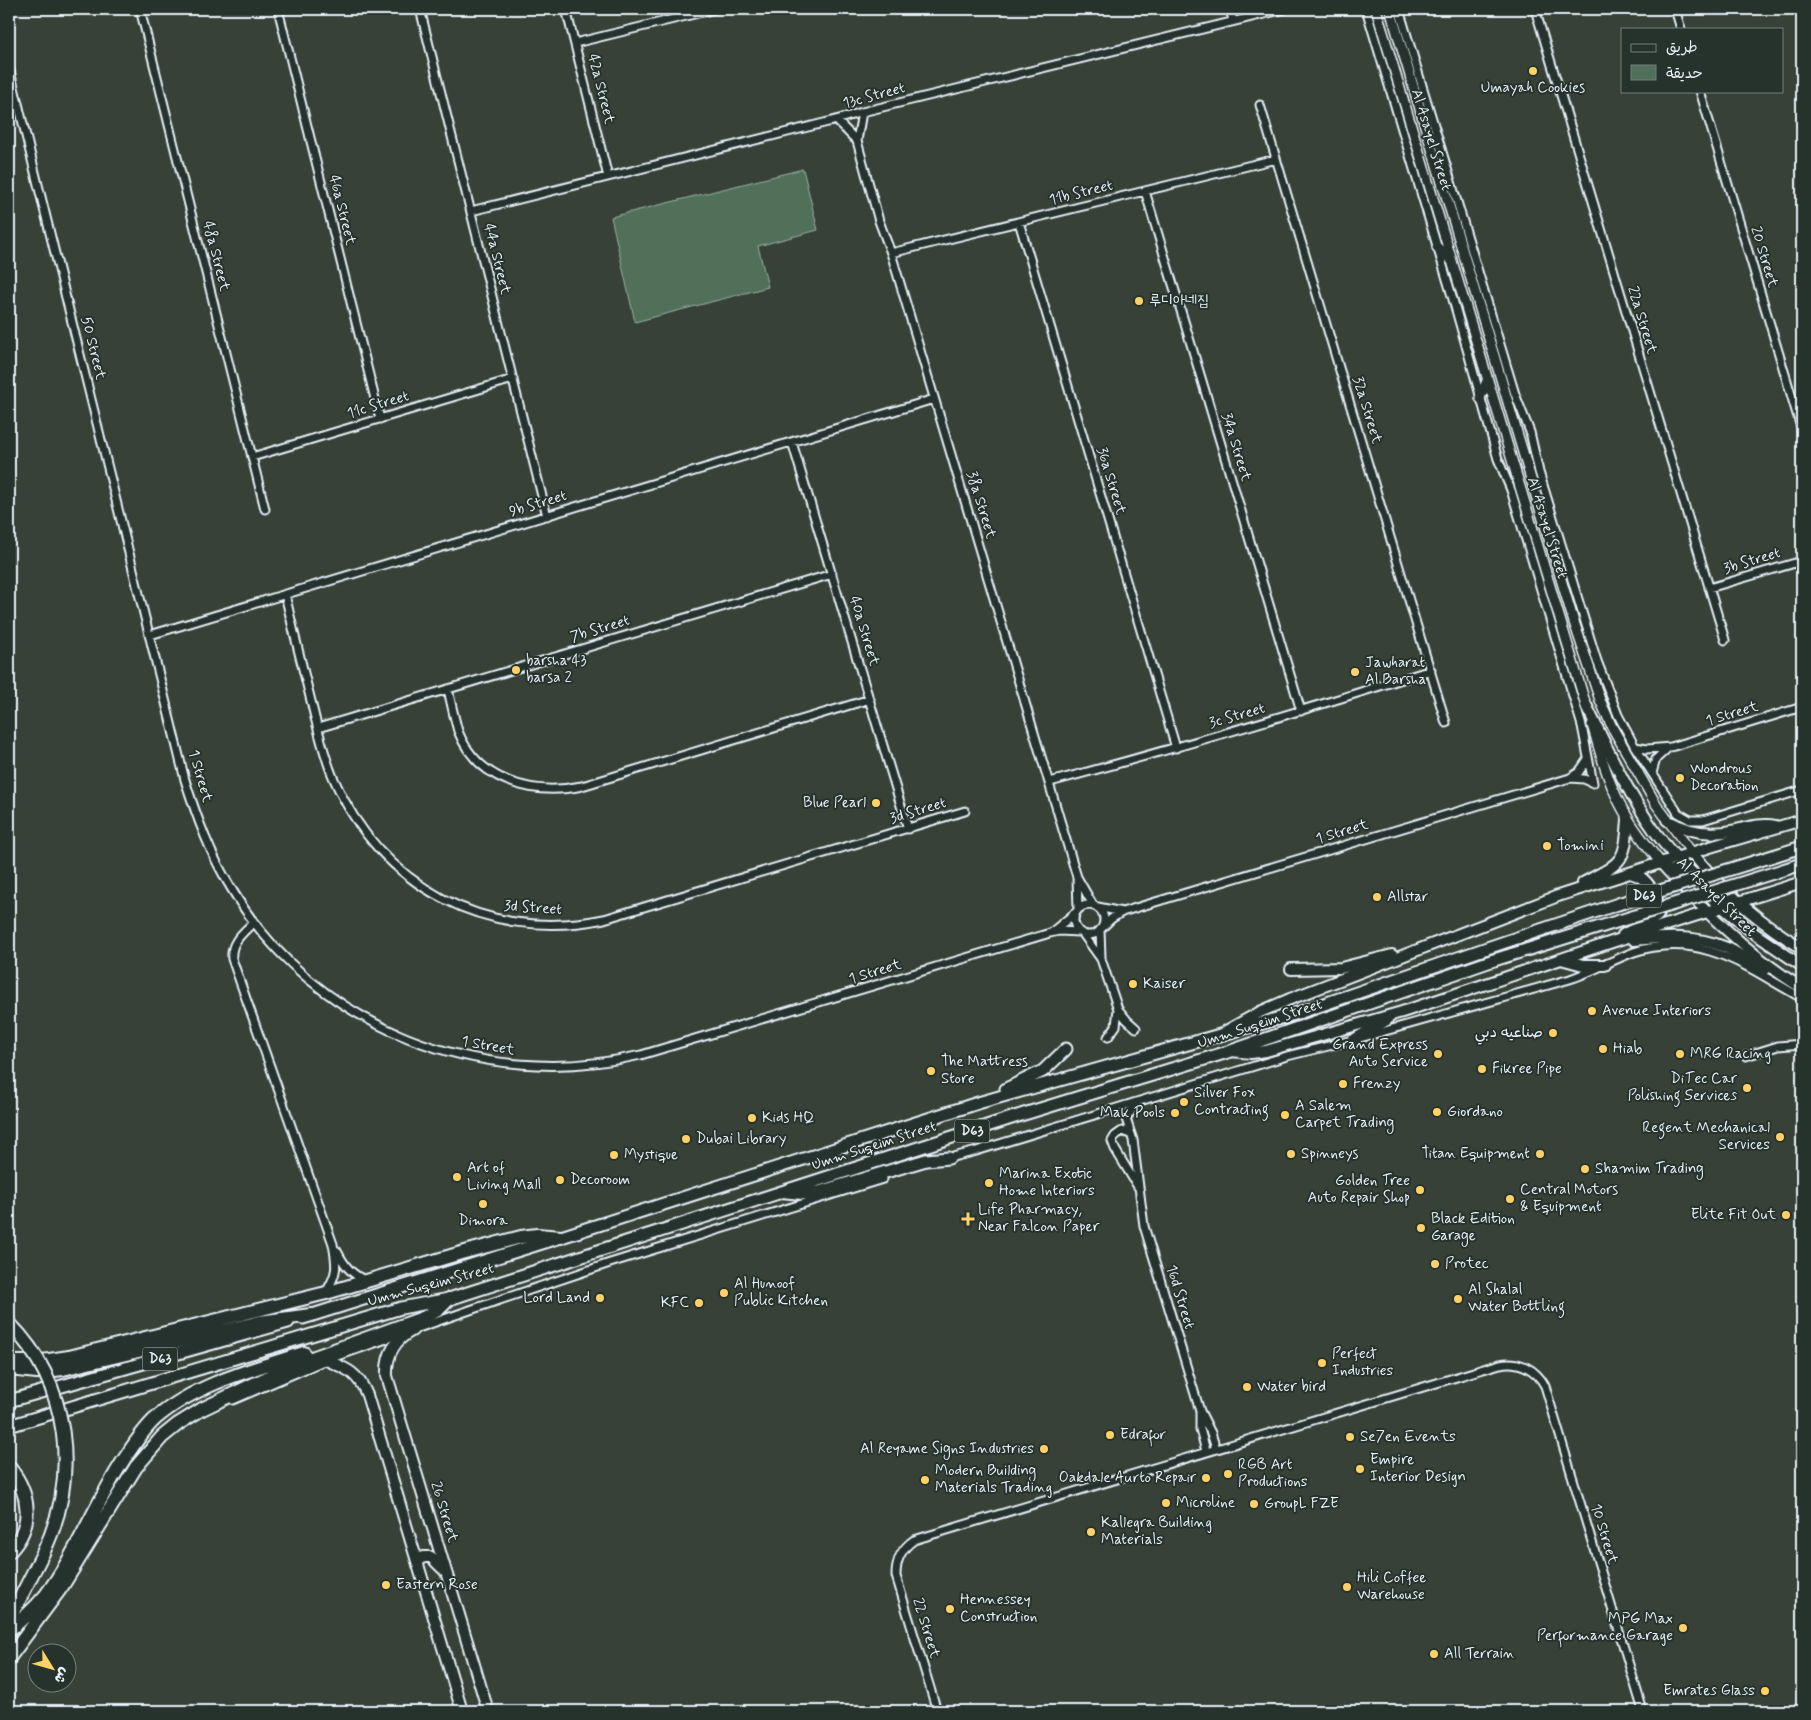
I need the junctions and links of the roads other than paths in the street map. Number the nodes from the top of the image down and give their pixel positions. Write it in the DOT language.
graph roads {
  1 [pos="140,9"];
  2 [pos="278,9"];
  3 [pos="420,9"];
  4 [pos="566,9"];
  5 [pos="715,9"];
  6 [pos="1230,9"];
  7 [pos="1285,9"];
  8 [pos="1368,9"];
  9 [pos="1390,9"];
  10 [pos="1399,9"];
  11 [pos="1535,9"];
  12 [pos="1675,9"];
  13 [pos="1233,22"];
  14 [pos="1681,28"];
  15 [pos="575,43"];
  16 [pos="9,67"];
  17 [pos="1700,92"];
  18 [pos="1260,105"];
  19 [pos="862,112"];
  20 [pos="836,120"];
  21 [pos="857,141"];
  22 [pos="1276,159"];
  23 [pos="608,177"];
  24 [pos="1145,191"];
  25 [pos="471,211"];
  26 [pos="1020,222"];
  27 [pos="1437,247"];
  28 [pos="891,253"];
  29 [pos="1453,262"];
  30 [pos="513,379"];
  31 [pos="1487,382"];
  32 [pos="1480,398"];
  33 [pos="934,399"];
  34 [pos="380,419"];
  35 [pos="1802,431"];
  36 [pos="792,442"];
  37 [pos="252,457"];
  38 [pos="265,509"];
  39 [pos="547,516"];
  40 [pos="1802,561"];
  41 [pos="832,574"];
  42 [pos="1709,588"];
  43 [pos="284,594"];
  44 [pos="150,635"];
  45 [pos="1725,640"];
  46 [pos="1593,663"];
  47 [pos="1431,670"];
  48 [pos="448,689"];
  49 [pos="870,699"];
  50 [pos="1586,705"];
  51 [pos="1802,707"];
  52 [pos="1301,711"];
  53 [pos="1446,723"];
  54 [pos="318,728"];
  55 [pos="1635,747"];
  56 [pos="1671,747"];
  57 [pos="1176,748"];
  58 [pos="1588,758"];
  59 [pos="1652,773"];
  60 [pos="1570,778"];
  61 [pos="1050,782"];
  62 [pos="1802,790"];
  63 [pos="964,811"];
  64 [pos="1628,819"];
  65 [pos="1668,820"];
  66 [pos="1802,820"];
  67 [pos="1782,827"];
  68 [pos="908,828"];
  69 [pos="1802,847"];
  70 [pos="1692,853"];
  71 [pos="1676,858"];
  72 [pos="1661,863"];
  73 [pos="1802,864"];
  74 [pos="1630,873"];
  75 [pos="1077,877"];
  76 [pos="1802,882"];
  77 [pos="1558,896"];
  78 [pos="1739,902"];
  79 [pos="1095,906"];
  80 [pos="1722,908"];
  81 [pos="1077,911"];
  82 [pos="1122,912"];
  83 [pos="1707,912"];
  84 [pos="254,922"];
  85 [pos="1101,929"];
  86 [pos="1050,933"];
  87 [pos="1081,933"];
  88 [pos="1615,941"];
  89 [pos="1802,948"];
  90 [pos="1410,953"];
  91 [pos="1101,959"];
  92 [pos="1561,959"];
  93 [pos="1605,965"];
  94 [pos="1802,966"];
  95 [pos="1291,969"];
  96 [pos="1784,977"];
  97 [pos="1802,996"];
  98 [pos="1118,1009"];
  99 [pos="1402,1012"];
  100 [pos="1136,1028"];
  101 [pos="1218,1035"];
  102 [pos="1108,1037"];
  103 [pos="1353,1040"];
  104 [pos="1802,1044"];
  105 [pos="1066,1049"];
  106 [pos="1230,1051"];
  107 [pos="1746,1056"];
  108 [pos="1138,1102"];
  109 [pos="978,1103"];
  110 [pos="1130,1134"];
  111 [pos="949,1158"];
  112 [pos="1139,1190"];
  113 [pos="779,1192"];
  114 [pos="561,1237"];
  115 [pos="333,1244"];
  116 [pos="368,1281"];
  117 [pos="326,1293"];
  118 [pos="445,1300"];
  119 [pos="311,1315"];
  120 [pos="9,1323"];
  121 [pos="413,1330"];
  122 [pos="326,1360"];
  123 [pos="9,1362"];
  124 [pos="9,1369"];
  125 [pos="9,1401"];
  126 [pos="202,1409"];
  127 [pos="1200,1412"];
  128 [pos="9,1426"];
  129 [pos="1216,1449"];
  130 [pos="1206,1452"];
  131 [pos="9,1467"];
  132 [pos="9,1552"];
  133 [pos="418,1562"];
  134 [pos="446,1573"];
  135 [pos="9,1620"];
  136 [pos="9,1630"];
  137 [pos="9,1658"];
  138 [pos="462,1711"];
  139 [pos="488,1711"];
  140 [pos="937,1711"];
  141 [pos="1643,1711"];
  1 -- 37 [label="street, 48a Street"];
  2 -- 34 [label="street, 46a Street"];
  3 -- 25 [label="street, 44a Street"];
  4 -- 15 [label="street, 42a Street"];
  5 -- 15 [label="street"];
  6 -- 13 [label="street"];
  7 -- 13 [label="street, 13c Street"];
  8 -- 27 [label="street"];
  8 -- 29 [label="street, Al Asayel Street"];
  9 -- 46 [label="street, Al Asayel Street"];
  10 -- 46 [label="street"];
  11 -- 42 [label="street, 22a Street"];
  12 -- 14 [label="street"];
  13 -- 19 [label="street, 13c Street"];
  15 -- 23 [label="street, 42a Street"];
  16 -- 44 [label="street, 50 Street"];
  17 -- 35 [label="street, 20 Street"];
  18 -- 22 [label="street, 32a Street"];
  19 -- 20 [label="street, 13c Street"];
  19 -- 21 [label="street, 38a Street"];
  20 -- 21 [label="street, 38a Street"];
  20 -- 23 [label="street, 13c Street"];
  21 -- 28 [label="street, 38a Street"];
  22 -- 24 [label="street, 11b Street"];
  22 -- 47 [label="street, 32a Street"];
  23 -- 25 [label="street, 13c Street"];
  24 -- 26 [label="street, 11b Street"];
  24 -- 52 [label="street, 34a Street"];
  25 -- 30 [label="street, 44a Street"];
  26 -- 28 [label="street, 11b Street"];
  26 -- 57 [label="street, 36a Street"];
  27 -- 29 [label="street"];
  27 -- 32 [label="street"];
  28 -- 33 [label="street, 38a Street"];
  29 -- 31 [label="street, Al Asayel Street"];
  30 -- 34 [label="street, 11c Street"];
  30 -- 39 [label="street, 44a Street"];
  31 -- 32 [label="street"];
  31 -- 50 [label="street, Al Asayel Street"];
  32 -- 58 [label="street"];
  33 -- 36 [label="street, 9b Street"];
  33 -- 61 [label="street, 38a Street"];
  34 -- 37 [label="street, 11c Street"];
  36 -- 39 [label="street, 9b Street"];
  36 -- 41 [label="street, 40a Street"];
  37 -- 38 [label="street, 48a Street"];
  39 -- 43 [label="street, 9b Street"];
  40 -- 42 [label="street, 3b Street"];
  41 -- 48 [label="street, 7b Street"];
  41 -- 49 [label="street, 40a Street"];
  42 -- 45 [label="street, 22a Street"];
  43 -- 44 [label="street, 9b Street"];
  43 -- 54 [label="street, 3d Street"];
  44 -- 84 [label="street, 1 Street"];
  46 -- 55 [label="street"];
  46 -- 65 [label="street, Al Asayel Street"];
  47 -- 52 [label="street, 3c Street"];
  47 -- 53 [label="street, 32a Street"];
  48 -- 49 [label="street"];
  48 -- 54 [label="street, 7b Street"];
  49 -- 68 [label="street, 40a Street"];
  50 -- 64 [label="street, Al Asayel Street"];
  50 -- 71 [label="main road"];
  51 -- 56 [label="street, 1 Street"];
  52 -- 57 [label="street, 3c Street"];
  54 -- 68 [label="street, 3d Street"];
  55 -- 56 [label="street, 1 Street"];
  55 -- 59 [label="street"];
  56 -- 59 [label="street, 1 Street"];
  57 -- 61 [label="street, 3c Street"];
  58 -- 60 [label="street, 1 Street"];
  58 -- 60 [label="street, 1 Street"];
  59 -- 62 [label="street"];
  60 -- 82 [label="street, 1 Street"];
  61 -- 75 [label="street, 38a Street"];
  63 -- 68 [label="street, 3d Street"];
  64 -- 72 [label="street, Al Asayel Street"];
  64 -- 77 [label="main road"];
  65 -- 67 [label="main road"];
  65 -- 70 [label="street, Al Asayel Street"];
  66 -- 67 [label="main road"];
  67 -- 70 [label="main road"];
  69 -- 101 [label="main road, Umm Suqeim Street / D63, bridge"];
  70 -- 71 [label="main road"];
  70 -- 78 [label="main road, Al Asayel Street"];
  71 -- 72 [label="main road"];
  71 -- 78 [label="main road"];
  72 -- 74 [label="main road"];
  72 -- 80 [label="main road"];
  72 -- 83 [label="main road, Al Asayel Street"];
  73 -- 106 [label="main road, Umm Suqeim Street / D63, bridge"];
  74 -- 77 [label="main road"];
  74 -- 88 [label="main road"];
  75 -- 79 [label="street, 38a Street"];
  75 -- 81 [label="street, 38a Street"];
  76 -- 78 [label="main road"];
  77 -- 90 [label="main road"];
  78 -- 80 [label="main road"];
  78 -- 89 [label="main road, Al Asayel Street"];
  79 -- 81 [label="street"];
  79 -- 82 [label="street, 1 Street"];
  79 -- 85 [label="street"];
  80 -- 83 [label="main road"];
  80 -- 94 [label="main road"];
  81 -- 86 [label="street, 1 Street"];
  81 -- 87 [label="street"];
  82 -- 85 [label="street, 1 Street"];
  83 -- 88 [label="main road"];
  83 -- 96 [label="main road, Al Asayel Street"];
  84 -- 86 [label="street, 1 Street"];
  84 -- 115 [label="street"];
  85 -- 87 [label="street"];
  85 -- 91 [label="street"];
  86 -- 87 [label="street, 1 Street"];
  87 -- 91 [label="street"];
  88 -- 92 [label="main road"];
  88 -- 96 [label="main road"];
  90 -- 95 [label="main road"];
  90 -- 101 [label="main road"];
  91 -- 98 [label="street"];
  92 -- 93 [label="main road"];
  92 -- 99 [label="main road"];
  93 -- 97 [label="street"];
  93 -- 103 [label="street"];
  96 -- 97 [label="main road, Al Asayel Street"];
  98 -- 100 [label="street"];
  98 -- 102 [label="street"];
  99 -- 103 [label="main road"];
  99 -- 106 [label="main road"];
  101 -- 109 [label="main road, Umm Suqeim Street / D63"];
  103 -- 108 [label="street"];
  104 -- 107 [label="street"];
  105 -- 109 [label="main road"];
  106 -- 113 [label="main road, Umm Suqeim Street / D63"];
  108 -- 110 [label="street, 16d Street"];
  108 -- 111 [label="street"];
  109 -- 114 [label="main road, Umm Suqeim Street / D63"];
  110 -- 112 [label="street, 16d Street"];
  110 -- 112 [label="street, 16d Street"];
  111 -- 113 [label="main road"];
  111 -- 121 [label="street"];
  112 -- 127 [label="street, 16d Street"];
  113 -- 118 [label="main road, Umm Suqeim Street / D63"];
  114 -- 116 [label="highway"];
  114 -- 119 [label="main road, Umm Suqeim Street / D63"];
  115 -- 116 [label="street"];
  115 -- 117 [label="street"];
  116 -- 117 [label="highway"];
  117 -- 123 [label="highway"];
  118 -- 126 [label="highway"];
  118 -- 128 [label="main road, Umm Suqeim Street / D63"];
  118 -- 136 [label="highway"];
  119 -- 124 [label="highway"];
  119 -- 125 [label="main road, Umm Suqeim Street / D63"];
  120 -- 135 [label="highway, bridge"];
  121 -- 122 [label="street"];
  121 -- 134 [label="main road, 26 Street"];
  122 -- 126 [label="street"];
  122 -- 133 [label="main road"];
  126 -- 137 [label="highway"];
  127 -- 129 [label="street, 16d Street"];
  127 -- 130 [label="street, 16d Street"];
  129 -- 130 [label="street"];
  129 -- 141 [label="street, 10 Street"];
  130 -- 140 [label="street, 22 Street"];
  131 -- 132 [label="highway"];
  133 -- 134 [label="main road"];
  133 -- 138 [label="main road"];
  134 -- 139 [label="main road, 26 Street"];
}
